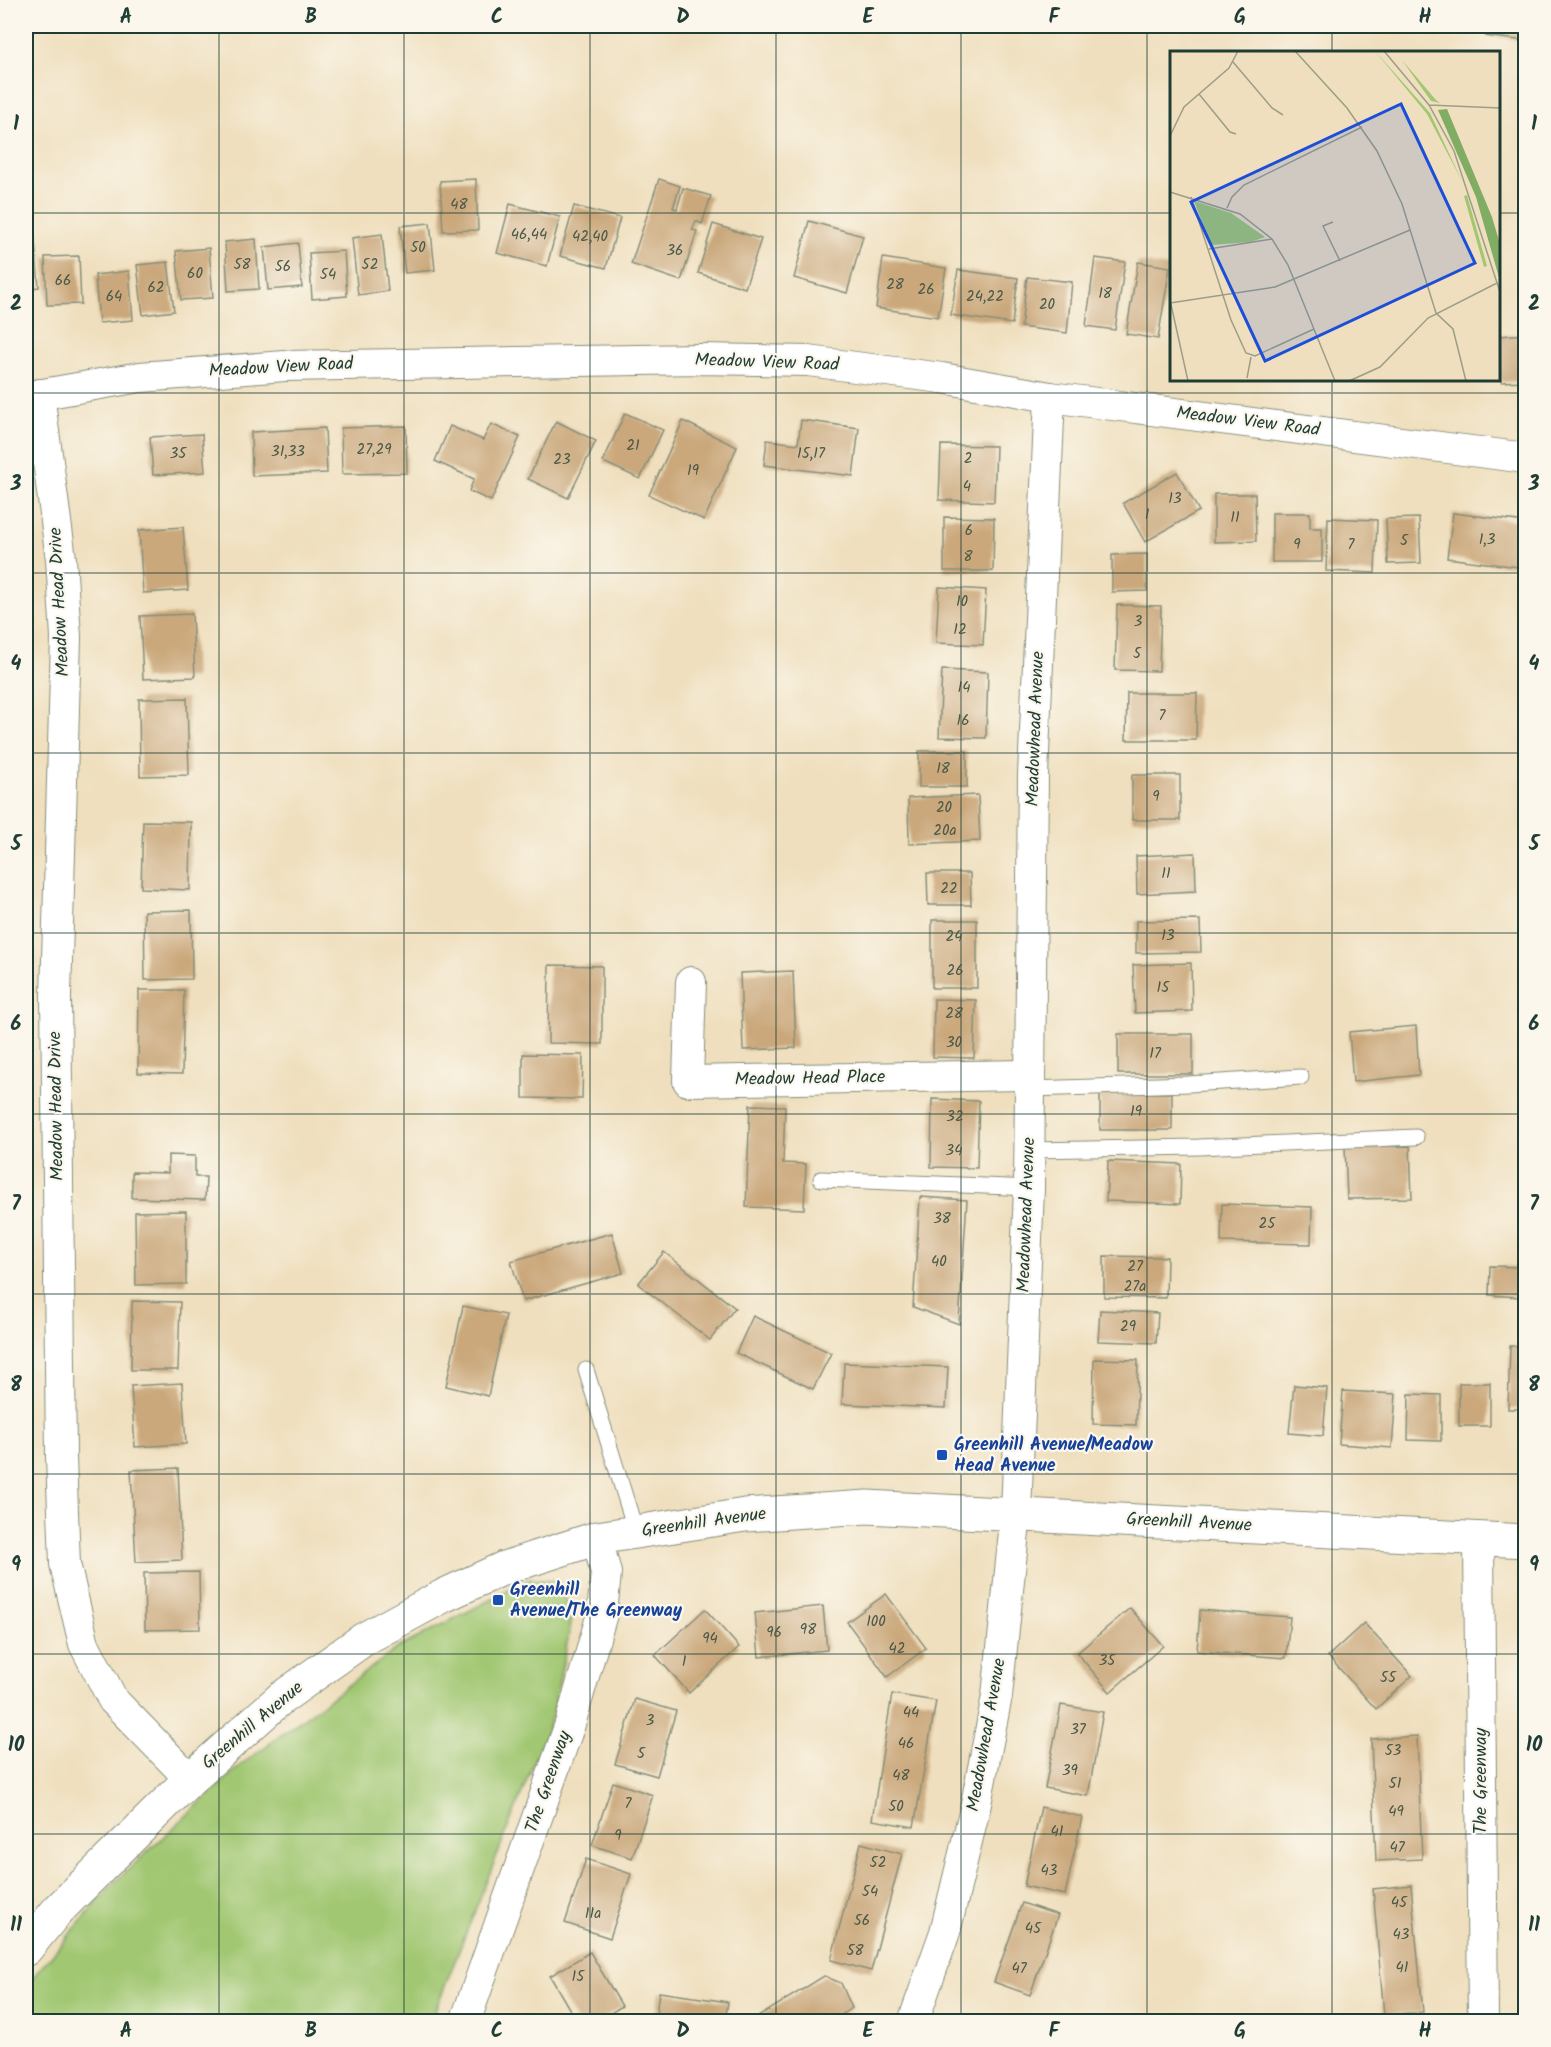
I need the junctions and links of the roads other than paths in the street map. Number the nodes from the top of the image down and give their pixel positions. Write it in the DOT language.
graph roads {
  1 [pos="32,396"];
  2 [pos="1050,397"];
  3 [pos="1526,458"];
  4 [pos="691,982"];
  5 [pos="1301,1077"];
  6 [pos="1030,1082"];
  7 [pos="1416,1137"];
  8 [pos="1030,1150"];
  9 [pos="821,1179"];
  10 [pos="1029,1188"];
  11 [pos="586,1370"];
  12 [pos="1016,1513"];
  13 [pos="636,1532"];
  14 [pos="597,1538"];
  15 [pos="1479,1540"];
  16 [pos="1526,1541"];
  17 [pos="190,1779"];
  18 [pos="26,1950"];
  19 [pos="465,2022"];
  20 [pos="913,2022"];
  21 [pos="1483,2022"];
  1 -- 2 [label="street, Meadow View Road"];
  1 -- 17 [label="street, Meadow Head Drive"];
  2 -- 3 [label="street, Meadow View Road"];
  2 -- 6 [label="street, Meadowhead Avenue"];
  4 -- 6 [label="street, Meadow Head Place"];
  5 -- 6 [label="lane"];
  6 -- 8 [label="street, Meadowhead Avenue"];
  7 -- 8 [label="lane"];
  8 -- 10 [label="street, Meadowhead Avenue"];
  9 -- 10 [label="lane"];
  10 -- 12 [label="street, Meadowhead Avenue"];
  11 -- 13 [label="lane"];
  12 -- 13 [label="street, Greenhill Avenue"];
  12 -- 15 [label="street, Greenhill Avenue"];
  12 -- 20 [label="street, Meadowhead Avenue"];
  13 -- 14 [label="street, Greenhill Avenue"];
  14 -- 17 [label="street, Greenhill Avenue"];
  14 -- 19 [label="street, The Greenway"];
  15 -- 16 [label="street, Greenhill Avenue"];
  15 -- 21 [label="street, The Greenway"];
  17 -- 18 [label="street, Greenhill Avenue"];
}
